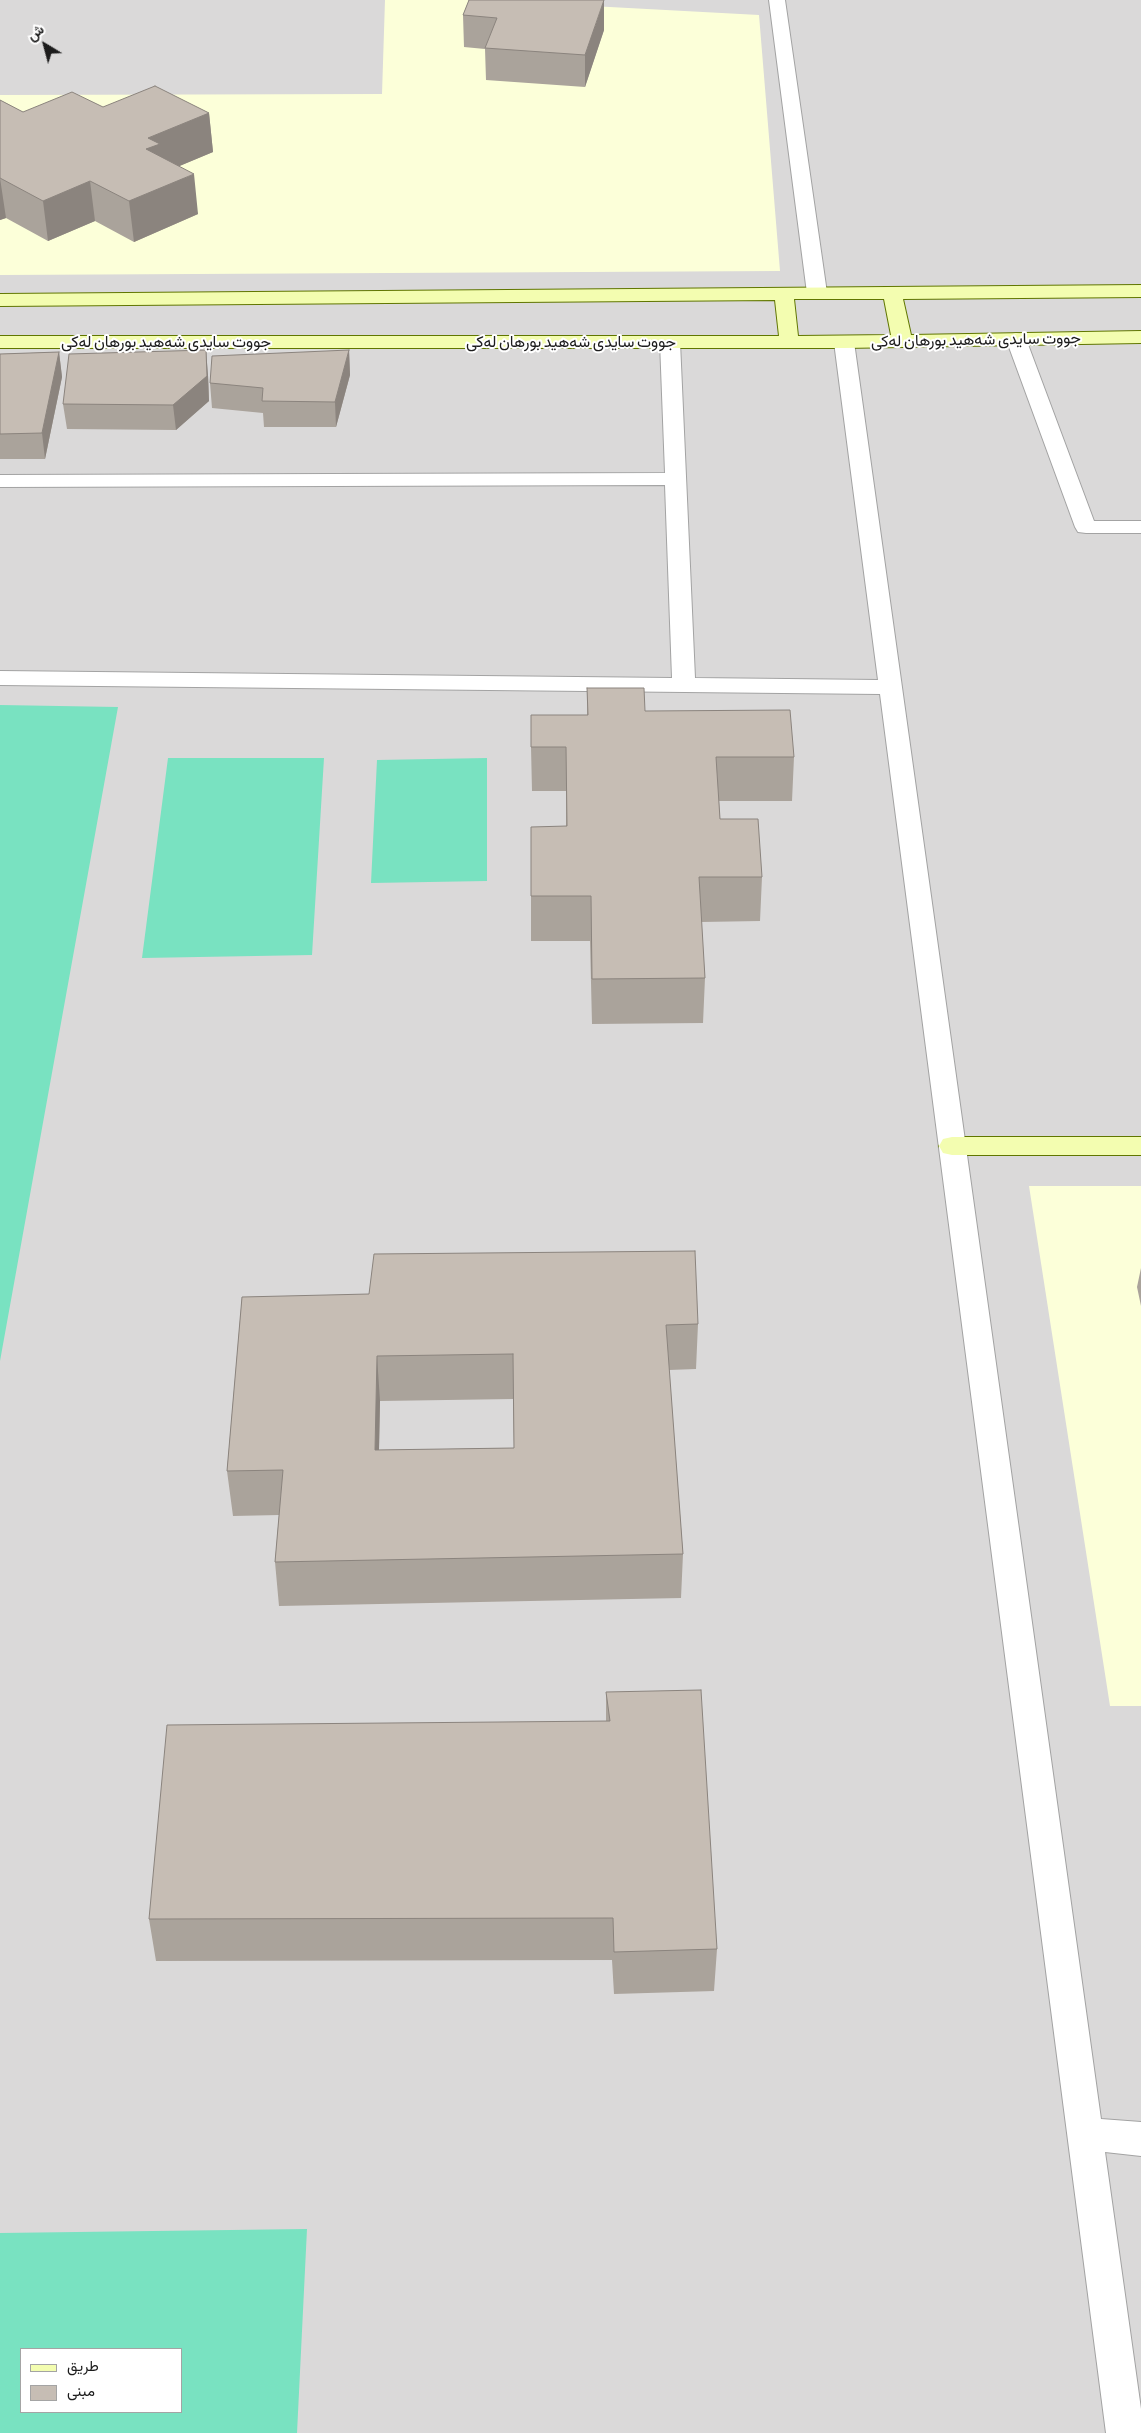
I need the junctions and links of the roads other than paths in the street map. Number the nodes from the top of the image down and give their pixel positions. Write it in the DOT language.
graph roads {
  1 [pos="776,0"];
  2 [pos="1141,291"];
  3 [pos="892,292"];
  4 [pos="784,293"];
  5 [pos="817,293"];
  6 [pos="0,300"];
  7 [pos="1141,337"];
  8 [pos="1016,339"];
  9 [pos="902,341"];
  10 [pos="0,342"];
  11 [pos="670,342"];
  12 [pos="789,342"];
  13 [pos="844,342"];
  14 [pos="675,479"];
  15 [pos="0,481"];
  16 [pos="1141,527"];
  17 [pos="0,678"];
  18 [pos="684,685"];
  19 [pos="890,687"];
  20 [pos="952,1146"];
  21 [pos="1141,1146"];
  22 [pos="1085,2134"];
  23 [pos="1141,2139"];
  24 [pos="1125,2433"];
  1 -- 5 [label="street"];
  2 -- 3 [label="street"];
  3 -- 5 [label="street"];
  3 -- 9 [label="street"];
  4 -- 5 [label="street"];
  4 -- 6 [label="street"];
  4 -- 12 [label="street"];
  7 -- 8 [label="street, جووت سایدی شەهید بورهان لەکی"];
  8 -- 9 [label="street, جووت سایدی شەهید بورهان لەکی"];
  8 -- 16 [label="street"];
  9 -- 13 [label="street, جووت سایدی شەهید بورهان لەکی"];
  10 -- 11 [label="street, جووت سایدی شەهید بورهان لەکی"];
  11 -- 12 [label="street, جووت سایدی شەهید بورهان لەکی"];
  11 -- 14 [label="street"];
  12 -- 13 [label="street, جووت سایدی شەهید بورهان لەکی"];
  13 -- 19 [label="street"];
  14 -- 15 [label="street"];
  14 -- 18 [label="street"];
  17 -- 18 [label="street"];
  18 -- 19 [label="street"];
  19 -- 20 [label="street"];
  20 -- 21 [label="street"];
  20 -- 22 [label="street"];
  22 -- 23 [label="street"];
  22 -- 24 [label="street"];
}
